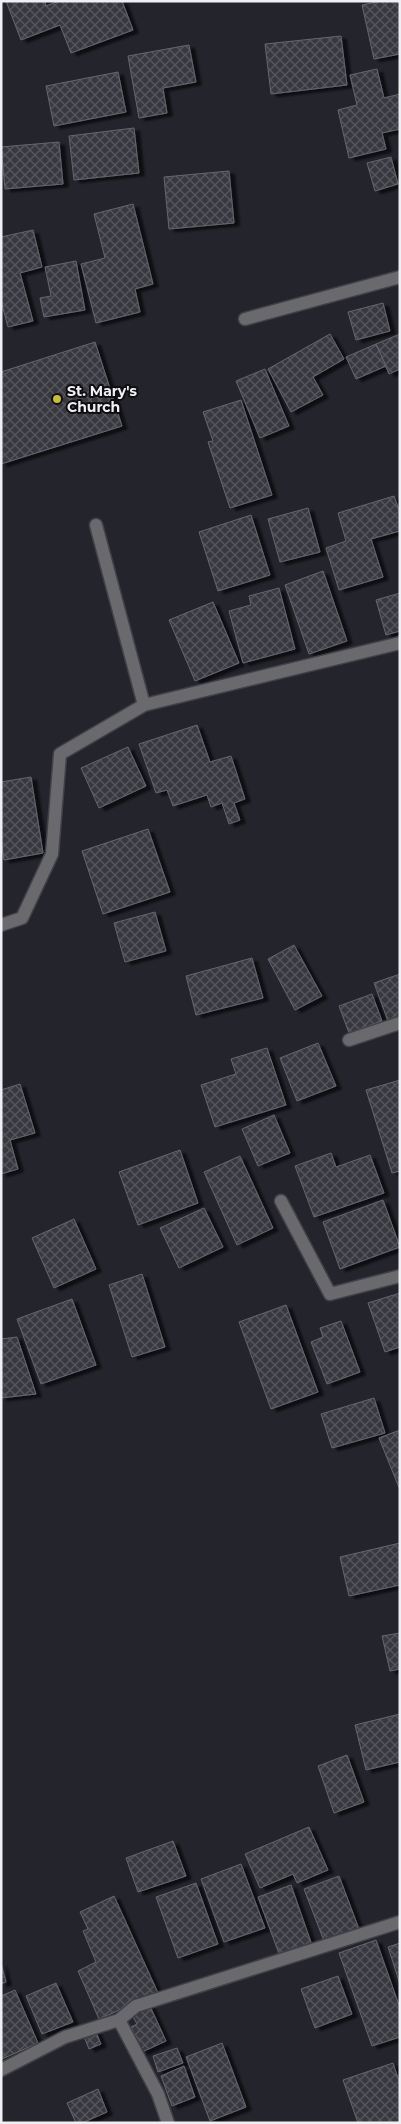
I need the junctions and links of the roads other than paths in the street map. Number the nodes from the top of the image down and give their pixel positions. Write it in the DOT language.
graph roads {
  1 [pos="400,277"];
  2 [pos="246,319"];
  3 [pos="96,525"];
  4 [pos="400,643"];
  5 [pos="144,704"];
  6 [pos="1,925"];
  7 [pos="400,1023"];
  8 [pos="349,1040"];
  9 [pos="281,1201"];
  10 [pos="400,1276"];
  11 [pos="400,1922"];
  12 [pos="119,2020"];
  13 [pos="1,2070"];
  14 [pos="168,2123"];
  1 -- 2 [label="street"];
  3 -- 5 [label="street"];
  4 -- 5 [label="street"];
  5 -- 6 [label="street"];
  7 -- 8 [label="street"];
  9 -- 10 [label="street"];
  11 -- 12 [label="street"];
  12 -- 13 [label="street"];
  12 -- 14 [label="street"];
}
